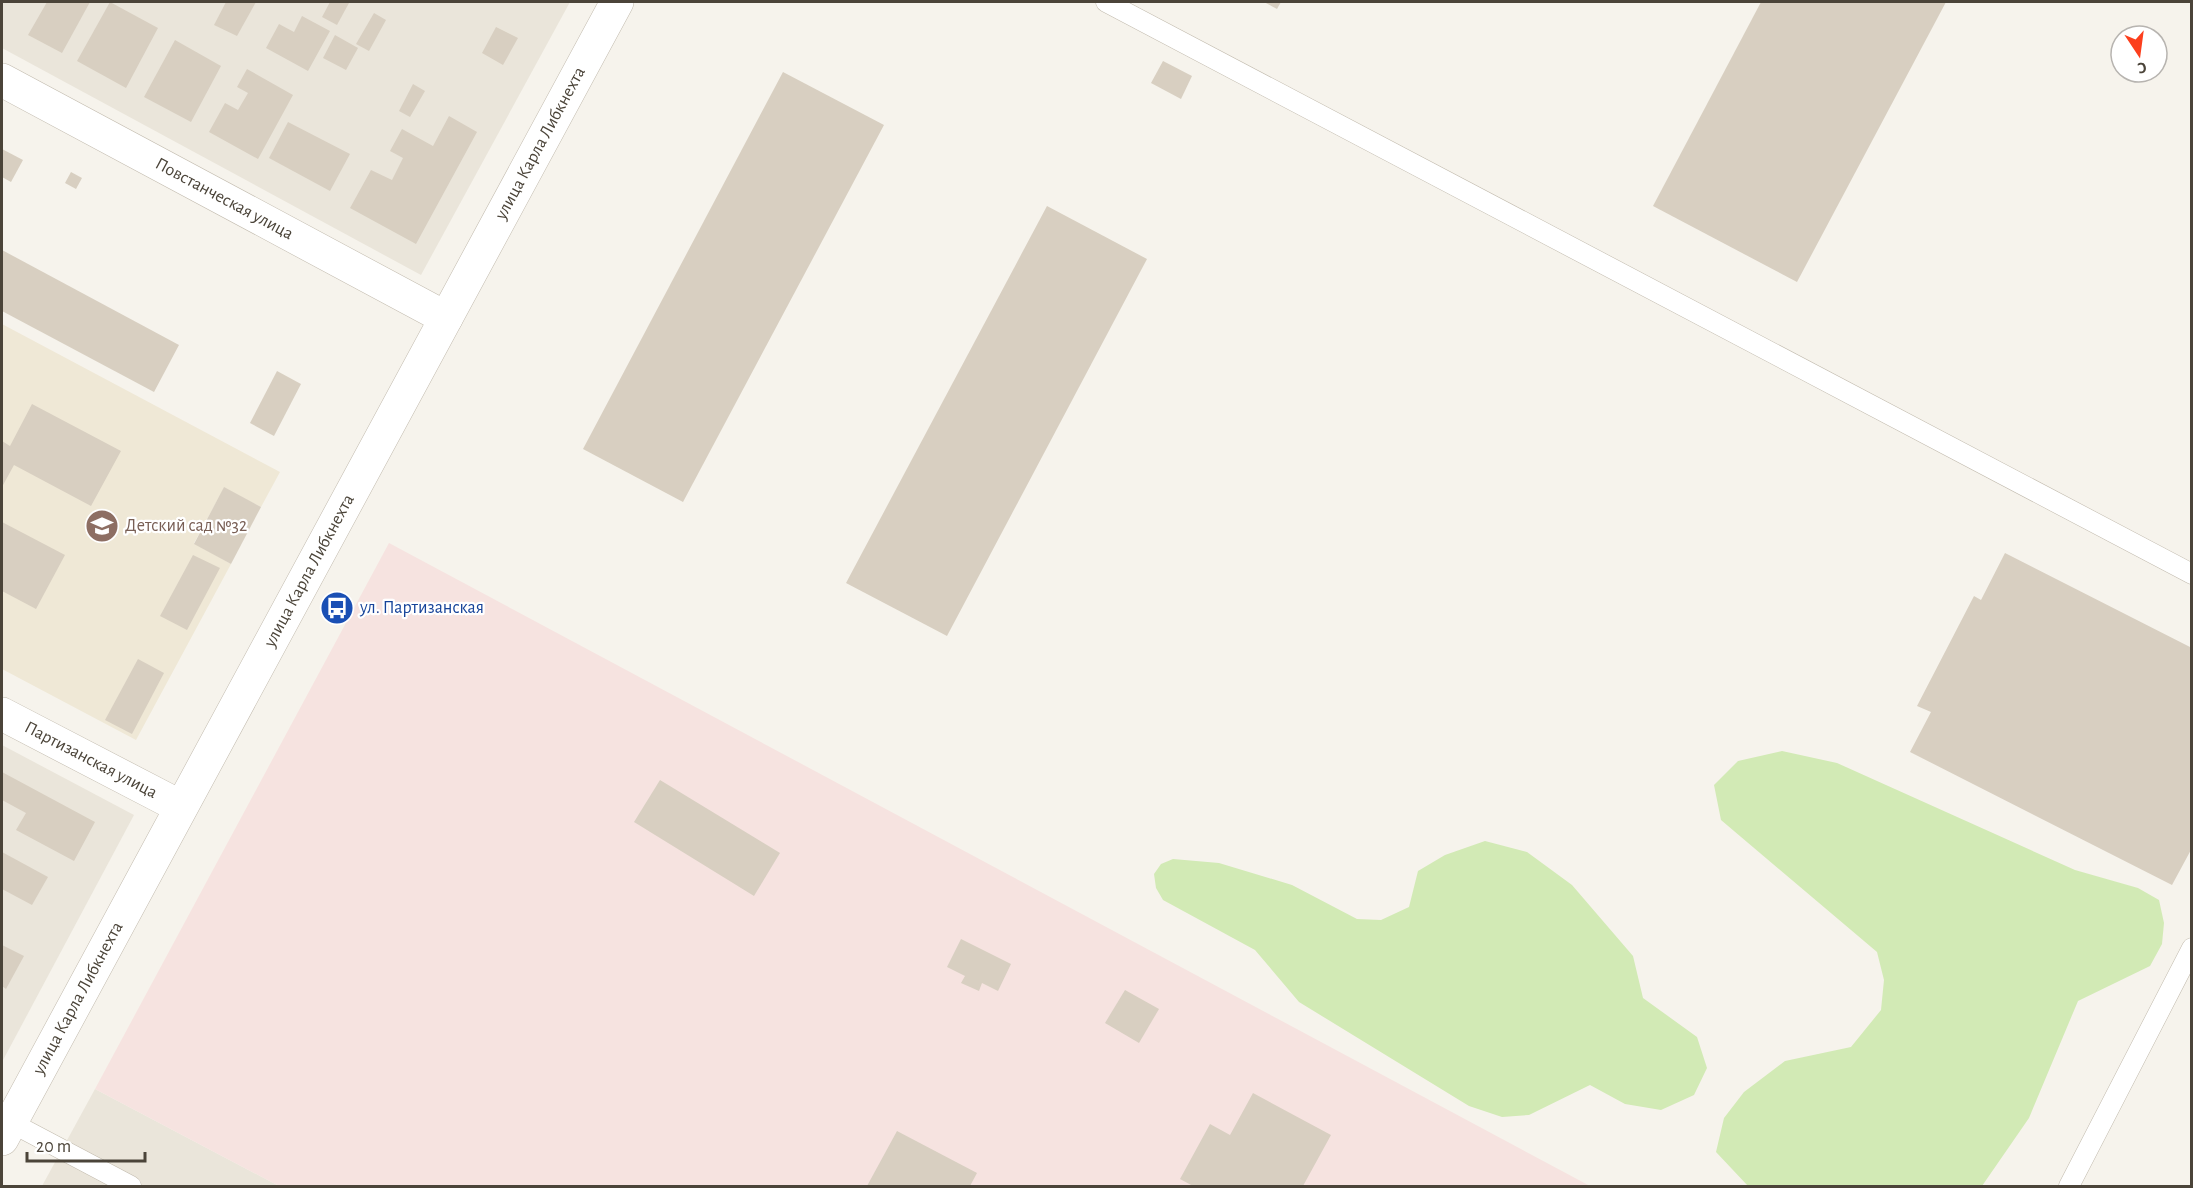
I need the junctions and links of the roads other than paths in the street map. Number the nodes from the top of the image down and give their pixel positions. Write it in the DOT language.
graph roads {
  1 [pos="617,2"];
  2 [pos="1106,2"];
  3 [pos="2,80"];
  4 [pos="446,318"];
  5 [pos="2192,574"];
  6 [pos="2,714"];
  7 [pos="181,807"];
  8 [pos="2192,948"];
  9 [pos="6,1131"];
  10 [pos="131,1186"];
  11 [pos="2068,1186"];
  1 -- 4 [label="street, улица Карла Либкнехта"];
  2 -- 5 [label="lane"];
  3 -- 4 [label="street, Повстанческая улица"];
  4 -- 7 [label="street, улица Карла Либкнехта"];
  6 -- 7 [label="street, Партизанская улица"];
  7 -- 9 [label="street, улица Карла Либкнехта"];
  8 -- 11 [label="lane"];
  9 -- 10 [label="lane"];
}
